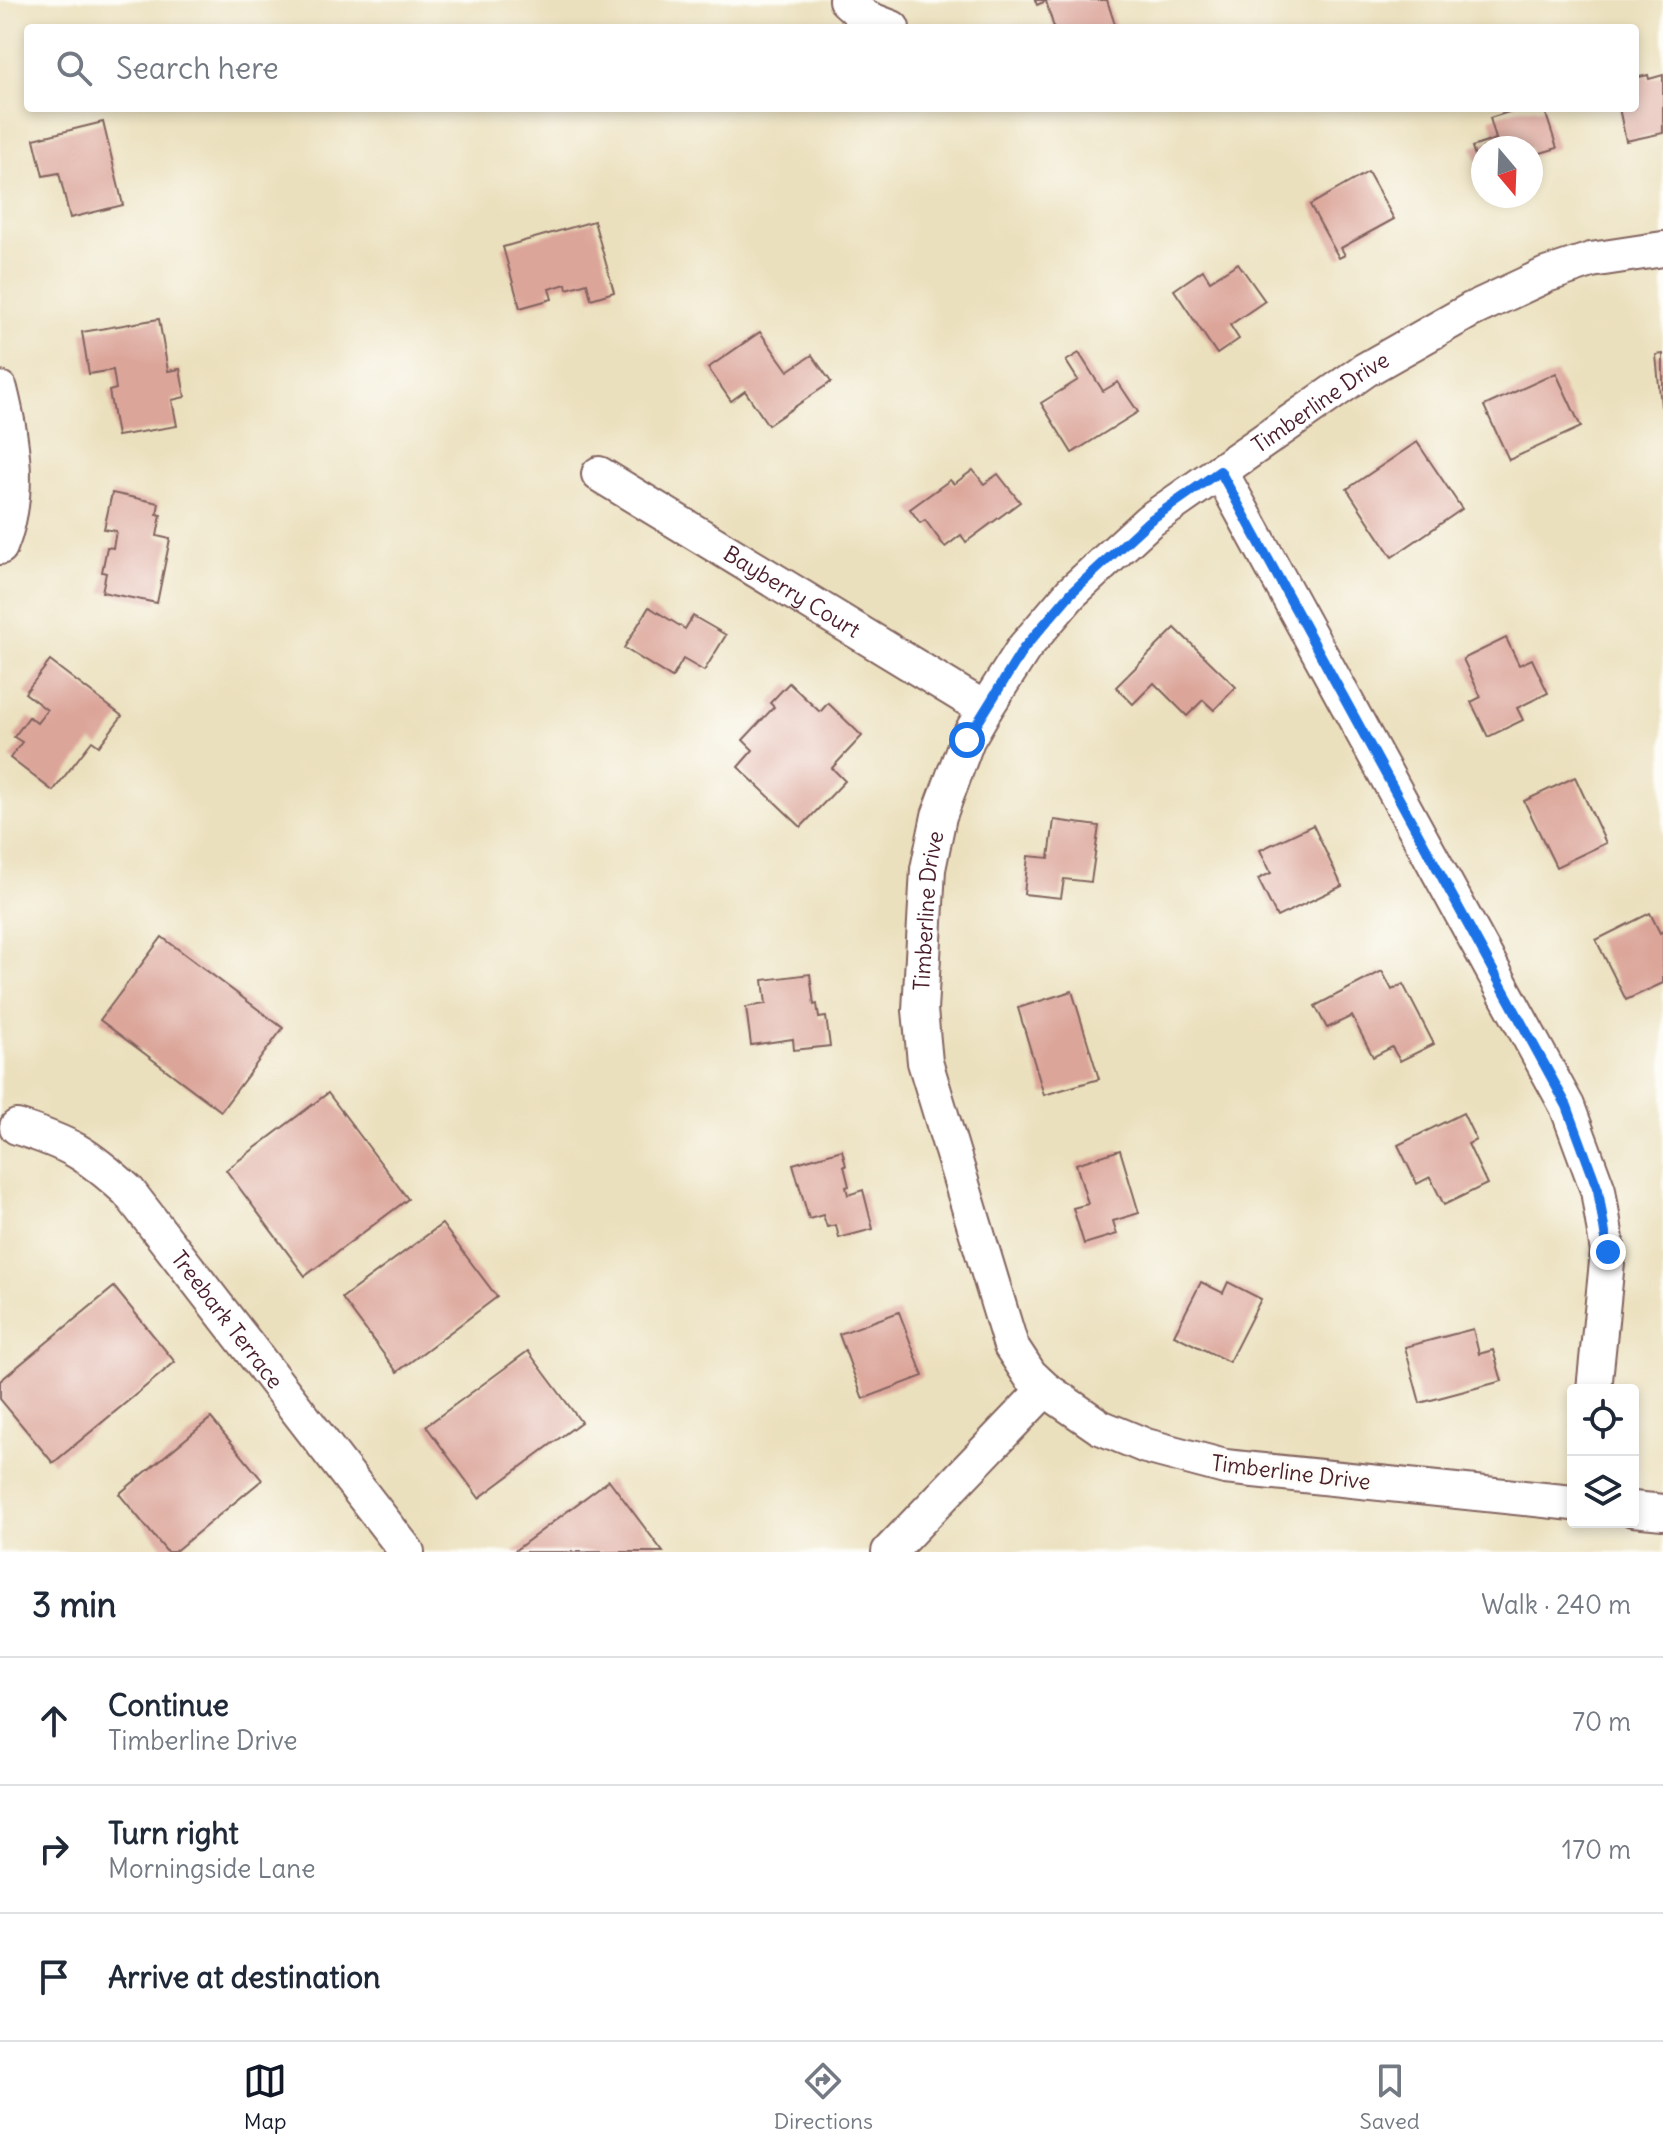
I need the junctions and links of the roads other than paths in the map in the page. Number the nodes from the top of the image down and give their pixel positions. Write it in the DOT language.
graph roads {
  1 [pos="846,0"];
  2 [pos="882,24"];
  3 [pos="1663,249"];
  4 [pos="0,389"];
  5 [pos="1220,471"];
  6 [pos="599,474"];
  7 [pos="0,547"];
  8 [pos="985,709"];
  9 [pos="17,1127"];
  10 [pos="1595,1384"];
  11 [pos="1045,1389"];
  12 [pos="1567,1502"];
  13 [pos="1639,1510"];
  14 [pos="1663,1512"];
  15 [pos="407,1552"];
  16 [pos="889,1552"];
  1 -- 2 [label="street"];
  3 -- 5 [label="street, Timberline Drive"];
  4 -- 7 [label="street"];
  5 -- 8 [label="street, Timberline Drive"];
  5 -- 10 [label="street"];
  6 -- 8 [label="street, Bayberry Court"];
  8 -- 11 [label="street, Timberline Drive"];
  9 -- 15 [label="street, Treebark Terrace"];
  11 -- 12 [label="street, Timberline Drive"];
  11 -- 16 [label="street"];
  13 -- 14 [label="street"];
}
